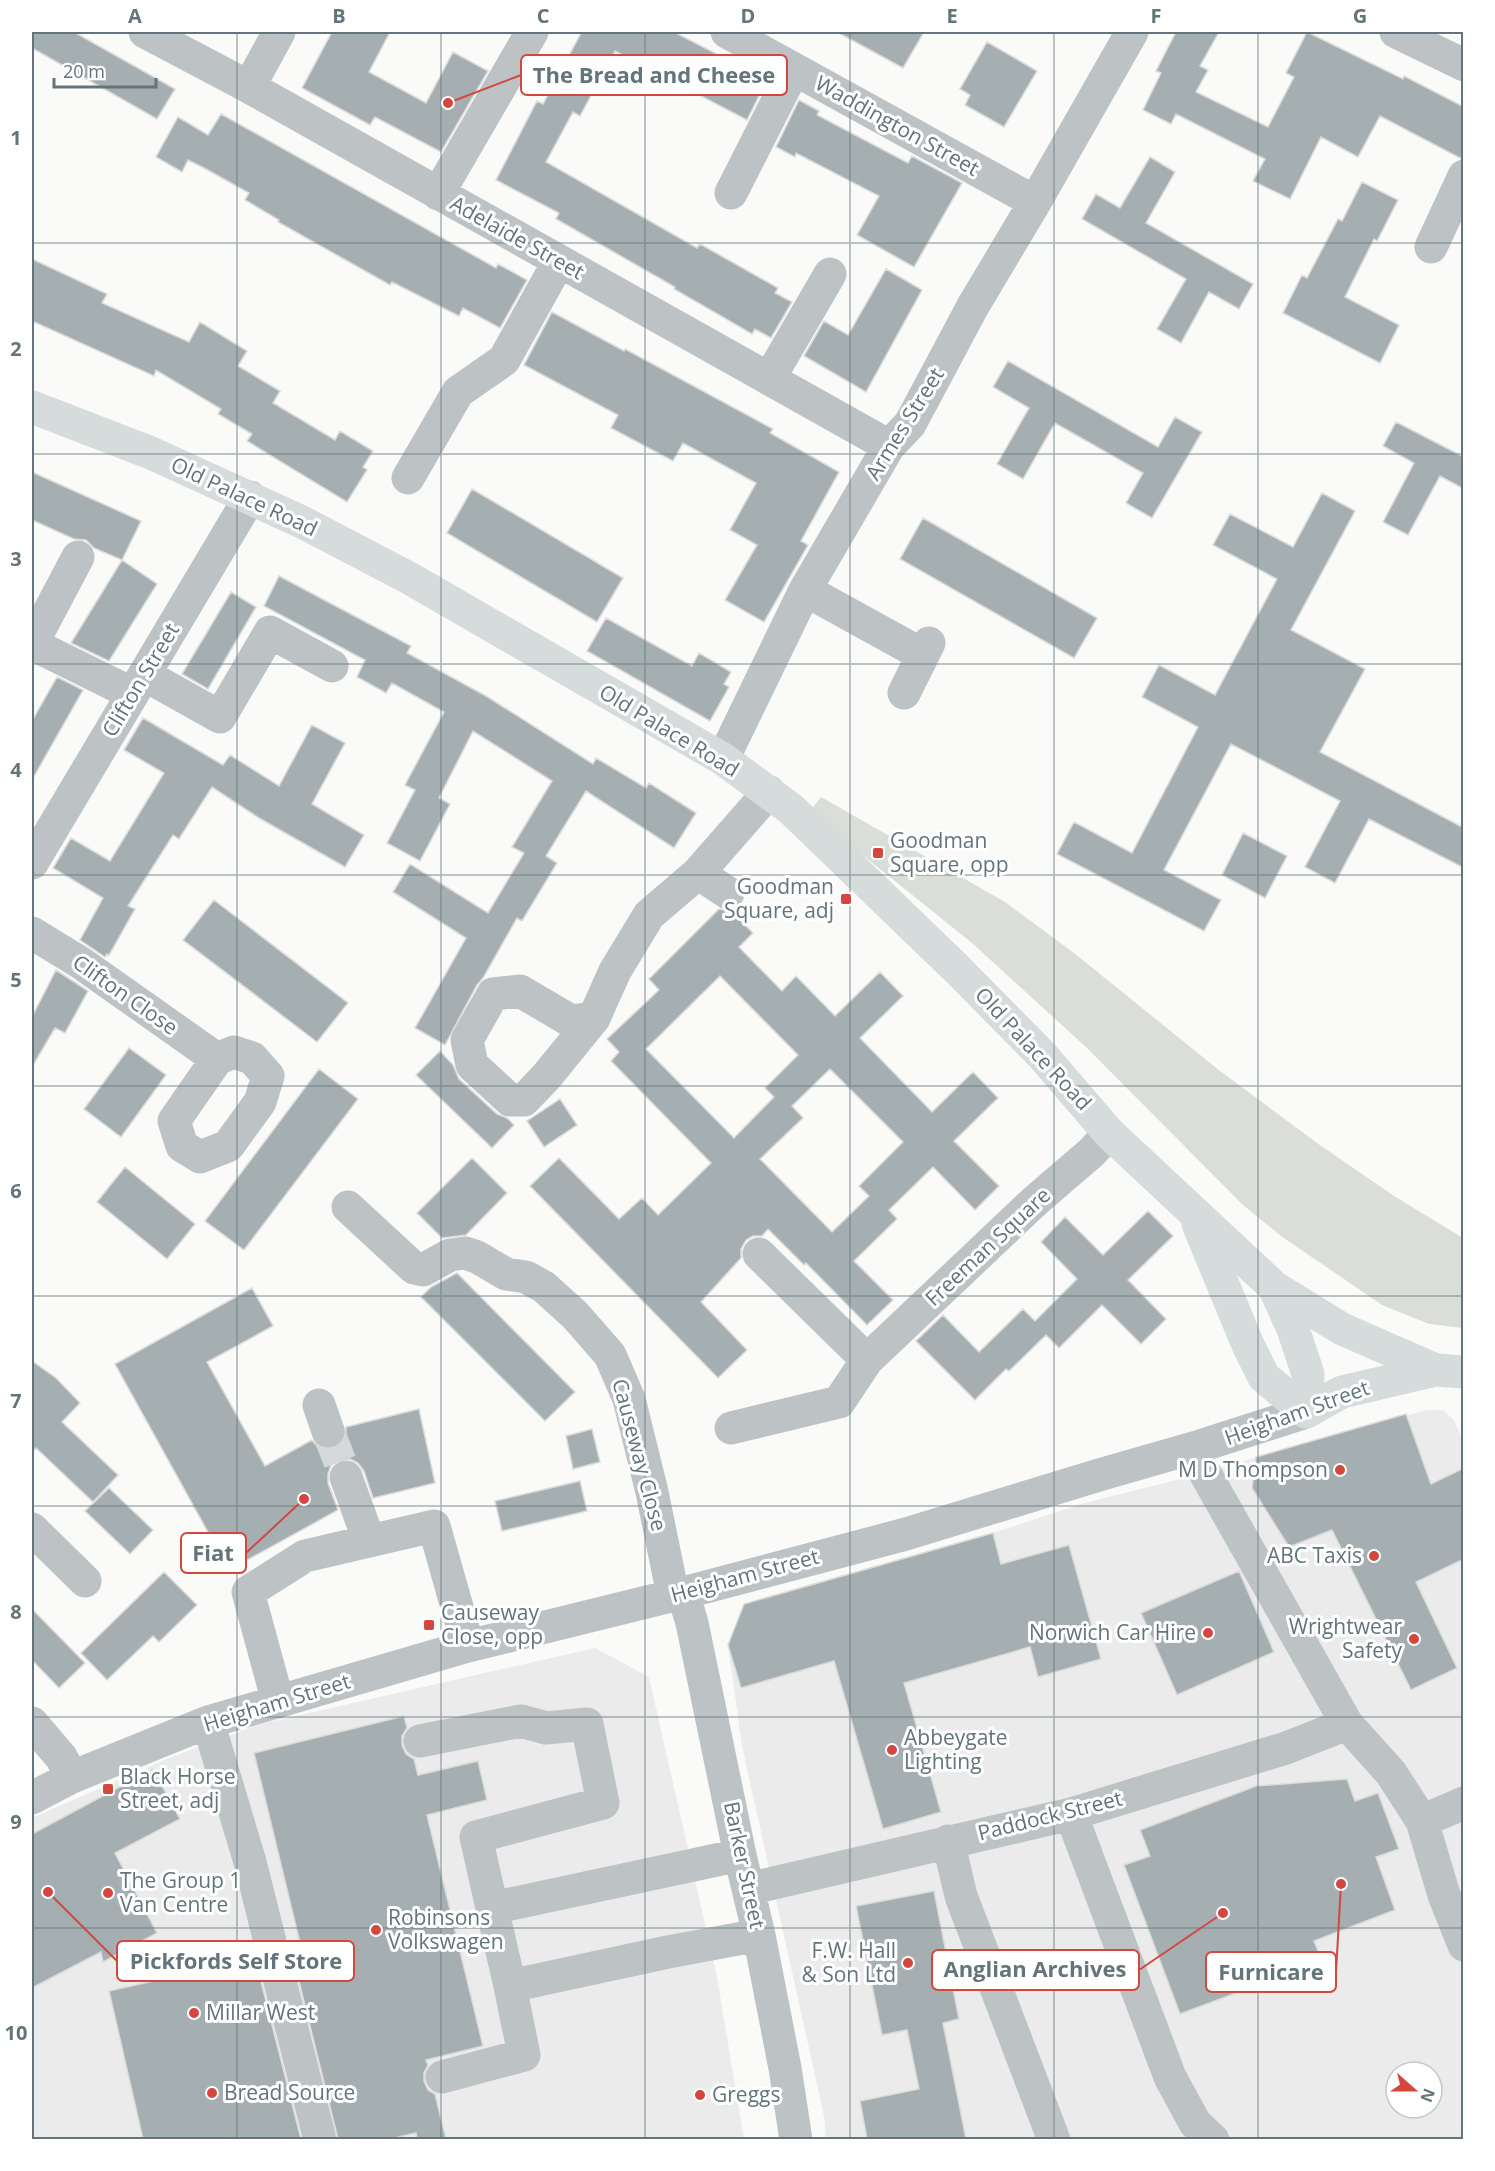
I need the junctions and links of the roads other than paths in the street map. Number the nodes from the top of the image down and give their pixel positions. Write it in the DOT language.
graph roads {
  1 [pos="145,32"];
  2 [pos="279,32"];
  3 [pos="532,32"];
  4 [pos="727,32"];
  5 [pos="1132,32"];
  6 [pos="1396,32"];
  7 [pos="1464,65"];
  8 [pos="795,69"];
  9 [pos="249,87"];
  10 [pos="1464,176"];
  11 [pos="731,193"];
  12 [pos="438,194"];
  13 [pos="1035,202"];
  14 [pos="1431,247"];
  15 [pos="559,261"];
  16 [pos="830,274"];
  17 [pos="769,379"];
  18 [pos="32,407"];
  19 [pos="889,446"];
  20 [pos="408,478"];
  21 [pos="249,496"];
  22 [pos="78,557"];
  23 [pos="806,590"];
  24 [pos="32,644"];
  25 [pos="332,666"];
  26 [pos="138,684"];
  27 [pos="904,693"];
  28 [pos="723,759"];
  29 [pos="769,792"];
  30 [pos="32,862"];
  31 [pos="698,873"];
  32 [pos="728,892"];
  33 [pos="32,933"];
  34 [pos="594,1018"];
  35 [pos="217,1059"];
  36 [pos="1109,1133"];
  37 [pos="348,1207"];
  38 [pos="1194,1214"];
  39 [pos="759,1254"];
  40 [pos="1274,1287"];
  41 [pos="867,1360"];
  42 [pos="1450,1371"];
  43 [pos="1306,1412"];
  44 [pos="730,1428"];
  45 [pos="1205,1473"];
  46 [pos="346,1477"];
  47 [pos="32,1529"];
  48 [pos="369,1541"];
  49 [pos="85,1581"];
  50 [pos="678,1594"];
  51 [pos="468,1646"];
  52 [pos="278,1702"];
  53 [pos="208,1722"];
  54 [pos="32,1723"];
  55 [pos="1347,1724"];
  56 [pos="420,1741"];
  57 [pos="72,1777"];
  58 [pos="32,1798"];
  59 [pos="1464,1803"];
  60 [pos="1071,1814"];
  61 [pos="1422,1821"];
  62 [pos="948,1841"];
  63 [pos="740,1855"];
  64 [pos="748,1889"];
  65 [pos="492,1908"];
  66 [pos="759,1935"];
  67 [pos="1464,1946"];
  68 [pos="510,1986"];
  69 [pos="442,2077"];
  70 [pos="320,2139"];
  71 [pos="796,2139"];
  72 [pos="1054,2139"];
  73 [pos="1213,2139"];
  1 -- 9 [label="street, Adelaide Street"];
  2 -- 9 [label="street"];
  3 -- 12 [label="street"];
  4 -- 8 [label="street, Waddington Street"];
  5 -- 13 [label="street, Armes Street"];
  6 -- 7 [label="street"];
  8 -- 11 [label="street"];
  8 -- 13 [label="street, Waddington Street"];
  9 -- 12 [label="street, Adelaide Street"];
  10 -- 14 [label="street"];
  12 -- 15 [label="street, Adelaide Street"];
  13 -- 19 [label="street, Armes Street"];
  15 -- 17 [label="street, Adelaide Street"];
  15 -- 20 [label="street"];
  16 -- 17 [label="street"];
  17 -- 19 [label="street, Adelaide Street"];
  18 -- 21 [label="main road, Old Palace Road"];
  19 -- 23 [label="street, Armes Street"];
  21 -- 26 [label="street, Clifton Street"];
  21 -- 28 [label="main road, Old Palace Road"];
  22 -- 24 [label="street"];
  23 -- 27 [label="street"];
  23 -- 28 [label="street, Armes Street"];
  24 -- 26 [label="street"];
  25 -- 26 [label="street"];
  26 -- 30 [label="street, Clifton Street"];
  28 -- 29 [label="main road, Old Palace Road"];
  29 -- 31 [label="street"];
  29 -- 36 [label="main road, Old Palace Road"];
  31 -- 32 [label="street"];
  31 -- 34 [label="street"];
  33 -- 35 [label="street, Clifton Close"];
  36 -- 38 [label="main road, Old Palace Road"];
  36 -- 41 [label="street, Freeman Square"];
  37 -- 50 [label="street, Causeway Close"];
  38 -- 40 [label="main road, Old Palace Road"];
  38 -- 43 [label="main road, Old Palace Road"];
  39 -- 41 [label="street"];
  40 -- 42 [label="main road, Old Palace Road"];
  40 -- 43 [label="main road, Old Palace Road"];
  41 -- 44 [label="street, Freeman Square"];
  42 -- 43 [label="main road, Heigham Street"];
  43 -- 50 [label="street, Heigham Street"];
  45 -- 55 [label="street"];
  46 -- 48 [label="street"];
  47 -- 49 [label="street"];
  48 -- 51 [label="street"];
  48 -- 52 [label="street"];
  50 -- 51 [label="street, Heigham Street"];
  50 -- 63 [label="street, Barker Street"];
  51 -- 52 [label="street, Heigham Street"];
  52 -- 53 [label="street, Heigham Street"];
  53 -- 57 [label="street, Heigham Street"];
  53 -- 70 [label="street"];
  54 -- 57 [label="street"];
  55 -- 60 [label="street, Paddock Street"];
  55 -- 61 [label="street"];
  56 -- 65 [label="street"];
  57 -- 58 [label="street, Heigham Street"];
  59 -- 61 [label="street"];
  60 -- 62 [label="street, Paddock Street"];
  60 -- 73 [label="street"];
  61 -- 67 [label="street"];
  62 -- 64 [label="street, Paddock Street"];
  62 -- 72 [label="street"];
  63 -- 64 [label="street, Barker Street"];
  63 -- 65 [label="street"];
  64 -- 66 [label="street, Barker Street"];
  65 -- 68 [label="street"];
  66 -- 68 [label="street"];
  66 -- 71 [label="street, Barker Street"];
  68 -- 69 [label="street"];
}
